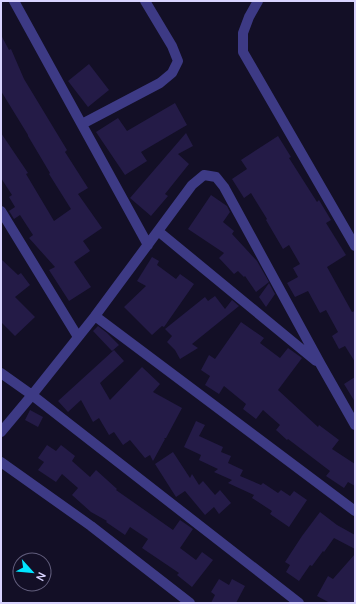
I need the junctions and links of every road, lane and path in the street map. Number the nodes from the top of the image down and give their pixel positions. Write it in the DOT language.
graph roads {
  1 [pos="14,1"];
  2 [pos="145,1"];
  3 [pos="258,1"];
  4 [pos="82,124"];
  5 [pos="1,211"];
  6 [pos="158,231"];
  7 [pos="148,245"];
  8 [pos="355,246"];
  9 [pos="95,316"];
  10 [pos="78,337"];
  11 [pos="321,365"];
  12 [pos="1,373"];
  13 [pos="32,395"];
  14 [pos="355,425"];
  15 [pos="1,432"];
  16 [pos="1,462"];
  17 [pos="355,511"];
  18 [pos="190,603"];
  19 [pos="299,603"];
  1 -- 4 [label="street"];
  2 -- 4 [label="street"];
  3 -- 8 [label="street"];
  4 -- 7 [label="street"];
  5 -- 10 [label="street"];
  6 -- 7 [label="street"];
  6 -- 11 [label="street"];
  6 -- 11 [label="street"];
  7 -- 9 [label="street"];
  9 -- 10 [label="street"];
  9 -- 17 [label="street"];
  10 -- 13 [label="street"];
  11 -- 14 [label="street"];
  12 -- 13 [label="street"];
  13 -- 15 [label="street"];
  13 -- 19 [label="street"];
  16 -- 18 [label="street"];
}
